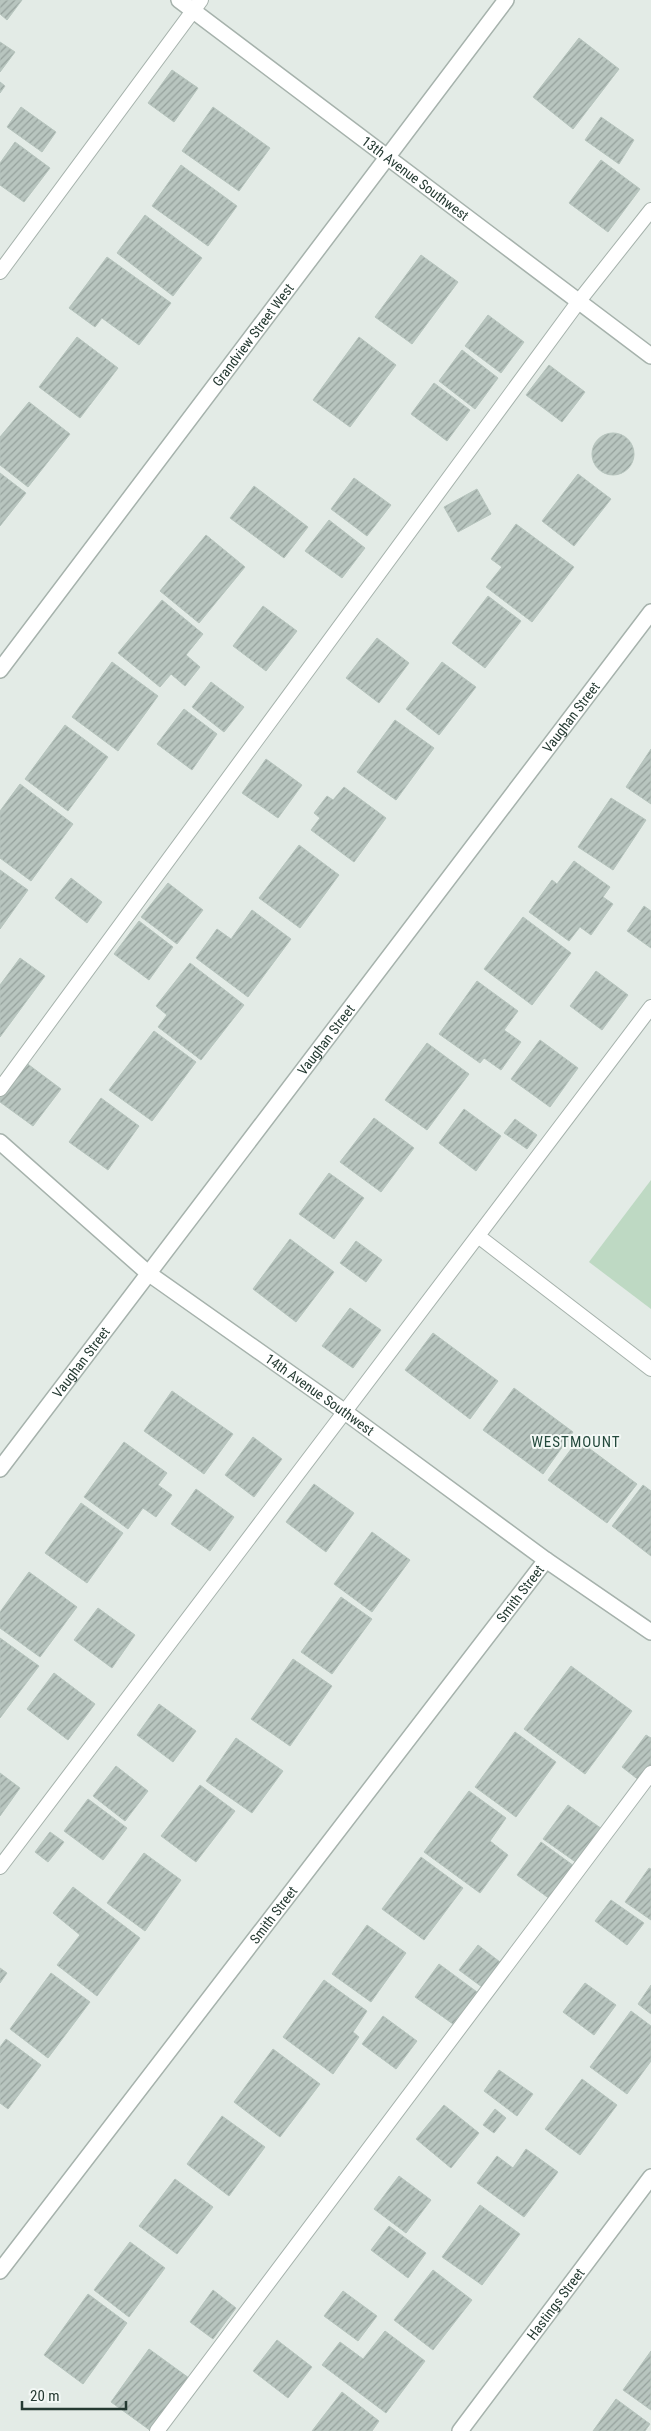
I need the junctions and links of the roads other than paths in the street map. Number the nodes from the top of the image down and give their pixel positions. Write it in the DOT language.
graph roads {
  1 [pos="180,0"];
  2 [pos="506,0"];
  3 [pos="197,5"];
  4 [pos="388,157"];
  5 [pos="651,210"];
  6 [pos="0,272"];
  7 [pos="579,301"];
  8 [pos="651,356"];
  9 [pos="651,612"];
  10 [pos="0,670"];
  11 [pos="651,1007"];
  12 [pos="0,1089"];
  13 [pos="0,1142"];
  14 [pos="478,1236"];
  15 [pos="148,1274"];
  16 [pos="651,1369"];
  17 [pos="345,1412"];
  18 [pos="0,1469"];
  19 [pos="546,1560"];
  20 [pos="651,1632"];
  21 [pos="651,1773"];
  22 [pos="0,1868"];
  23 [pos="651,2177"];
  24 [pos="0,2271"];
  25 [pos="157,2431"];
  26 [pos="460,2431"];
  1 -- 3 [label="street, 13th Avenue Southwest"];
  2 -- 4 [label="street, Grandview Street West"];
  3 -- 4 [label="street, 13th Avenue Southwest"];
  3 -- 6 [label="lane"];
  4 -- 7 [label="street, 13th Avenue Southwest"];
  4 -- 10 [label="street, Grandview Street West"];
  5 -- 7 [label="lane"];
  7 -- 8 [label="street, 13th Avenue Southwest"];
  7 -- 12 [label="lane"];
  9 -- 15 [label="street, Vaughan Street"];
  11 -- 14 [label="lane"];
  13 -- 15 [label="street, 14th Avenue Southwest"];
  14 -- 16 [label="lane"];
  14 -- 17 [label="lane"];
  15 -- 17 [label="street, 14th Avenue Southwest"];
  15 -- 18 [label="street, Vaughan Street"];
  17 -- 19 [label="street, 14th Avenue Southwest"];
  17 -- 22 [label="lane"];
  19 -- 20 [label="street, 14th Avenue Southwest"];
  19 -- 24 [label="street, Smith Street"];
  21 -- 25 [label="lane"];
  23 -- 26 [label="street, Hastings Street"];
}
